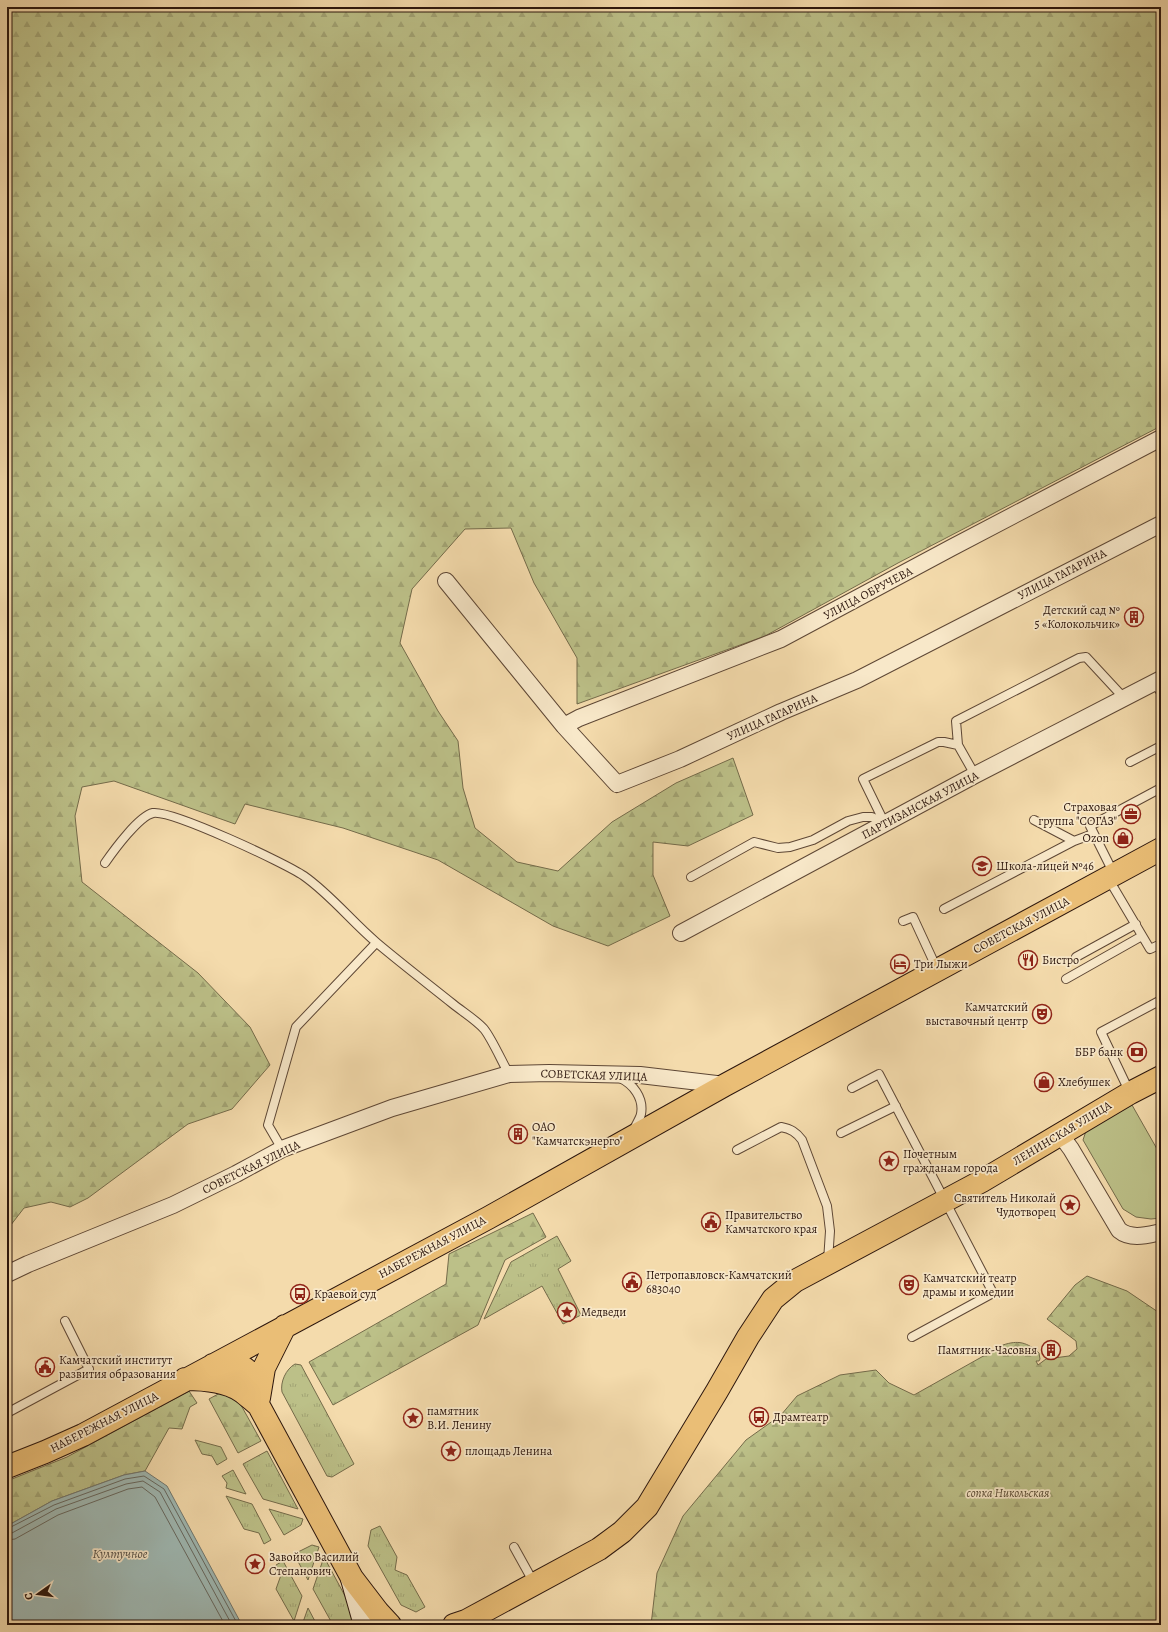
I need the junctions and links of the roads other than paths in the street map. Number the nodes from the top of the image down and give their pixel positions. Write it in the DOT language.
graph roads {
  1 [pos="1161,438"];
  2 [pos="1161,524"];
  3 [pos="446,581"];
  4 [pos="1159,685"];
  5 [pos="1124,698"];
  6 [pos="564,726"];
  7 [pos="958,745"];
  8 [pos="1161,746"];
  9 [pos="1130,762"];
  10 [pos="975,775"];
  11 [pos="1161,788"];
  12 [pos="1034,820"];
  13 [pos="885,824"];
  14 [pos="1094,834"];
  15 [pos="1074,840"];
  16 [pos="1161,849"];
  17 [pos="105,863"];
  18 [pos="1111,876"];
  19 [pos="691,877"];
  20 [pos="944,909"];
  21 [pos="903,922"];
  22 [pos="1136,924"];
  23 [pos="681,933"];
  24 [pos="1142,936"];
  25 [pos="376,943"];
  26 [pos="1161,944"];
  27 [pos="1076,957"];
  28 [pos="937,970"];
  29 [pos="1066,979"];
  30 [pos="1161,1000"];
  31 [pos="509,1074"];
  32 [pos="611,1075"];
  33 [pos="1161,1077"];
  34 [pos="725,1085"];
  35 [pos="852,1088"];
  36 [pos="1130,1093"];
  37 [pos="896,1106"];
  38 [pos="842,1133"];
  39 [pos="1060,1134"];
  40 [pos="630,1138"];
  41 [pos="282,1149"];
  42 [pos="737,1150"];
  43 [pos="945,1201"];
  44 [pos="1161,1232"];
  45 [pos="828,1264"];
  46 [pos="7,1274"];
  47 [pos="65,1321"];
  48 [pos="284,1326"];
  49 [pos="912,1337"];
  50 [pos="211,1365"];
  51 [pos="185,1379"];
  52 [pos="258,1405"];
  53 [pos="7,1413"];
  54 [pos="7,1467"];
  55 [pos="514,1547"];
  56 [pos="352,1578"];
  57 [pos="534,1583"];
  58 [pos="460,1624"];
  59 [pos="365,1625"];
  60 [pos="390,1625"];
  1 -- 6 [label="street, УЛИЦА ОБРУЧЕВА"];
  2 -- 6 [label="street, УЛИЦА ГАГАРИНА"];
  3 -- 6 [label="street, УЛИЦА ГАГАРИНА"];
  4 -- 5 [label="street, ПАРТИЗАНСКАЯ УЛИЦА"];
  5 -- 7 [label="lane"];
  5 -- 10 [label="street, ПАРТИЗАНСКАЯ УЛИЦА"];
  7 -- 10 [label="lane"];
  7 -- 13 [label="lane"];
  8 -- 9 [label="lane"];
  10 -- 13 [label="street, ПАРТИЗАНСКАЯ УЛИЦА"];
  11 -- 14 [label="lane"];
  12 -- 15 [label="lane"];
  13 -- 19 [label="lane"];
  13 -- 23 [label="street, ПАРТИЗАНСКАЯ УЛИЦА"];
  14 -- 15 [label="lane"];
  14 -- 18 [label="lane"];
  15 -- 20 [label="lane"];
  16 -- 18 [label="main road, СОВЕТСКАЯ УЛИЦА"];
  17 -- 25 [label="lane"];
  18 -- 22 [label="lane"];
  18 -- 28 [label="main road, СОВЕТСКАЯ УЛИЦА"];
  21 -- 28 [label="lane"];
  22 -- 24 [label="lane"];
  22 -- 27 [label="lane"];
  24 -- 26 [label="lane"];
  24 -- 29 [label="lane"];
  25 -- 31 [label="lane"];
  25 -- 41 [label="lane"];
  28 -- 34 [label="main road, СОВЕТСКАЯ УЛИЦА"];
  30 -- 36 [label="lane"];
  31 -- 32 [label="street, СОВЕТСКАЯ УЛИЦА"];
  31 -- 41 [label="street, СОВЕТСКАЯ УЛИЦА"];
  32 -- 34 [label="street, СОВЕТСКАЯ УЛИЦА"];
  32 -- 40 [label="lane"];
  33 -- 36 [label="main road, ЛЕНИНСКАЯ УЛИЦА"];
  34 -- 40 [label="main road, НАБЕРЕЖНАЯ УЛИЦА"];
  35 -- 37 [label="lane"];
  36 -- 39 [label="main road, ЛЕНИНСКАЯ УЛИЦА"];
  37 -- 38 [label="lane"];
  37 -- 43 [label="lane"];
  39 -- 43 [label="main road, ЛЕНИНСКАЯ УЛИЦА"];
  39 -- 44 [label="street"];
  40 -- 48 [label="main road, НАБЕРЕЖНАЯ УЛИЦА"];
  41 -- 46 [label="street, СОВЕТСКАЯ УЛИЦА"];
  42 -- 45 [label="lane"];
  43 -- 45 [label="main road, ЛЕНИНСКАЯ УЛИЦА"];
  43 -- 49 [label="lane"];
  45 -- 57 [label="main road, ЛЕНИНСКАЯ УЛИЦА"];
  47 -- 53 [label="lane"];
  48 -- 50 [label="main road, НАБЕРЕЖНАЯ УЛИЦА"];
  48 -- 52 [label="main road"];
  50 -- 51 [label="main road, НАБЕРЕЖНАЯ УЛИЦА"];
  50 -- 52 [label="main road"];
  51 -- 52 [label="main road"];
  51 -- 54 [label="main road, НАБЕРЕЖНАЯ УЛИЦА"];
  52 -- 56 [label="main road"];
  55 -- 57 [label="lane"];
  56 -- 59 [label="main road"];
  56 -- 60 [label="main road"];
  57 -- 58 [label="main road"];
}
